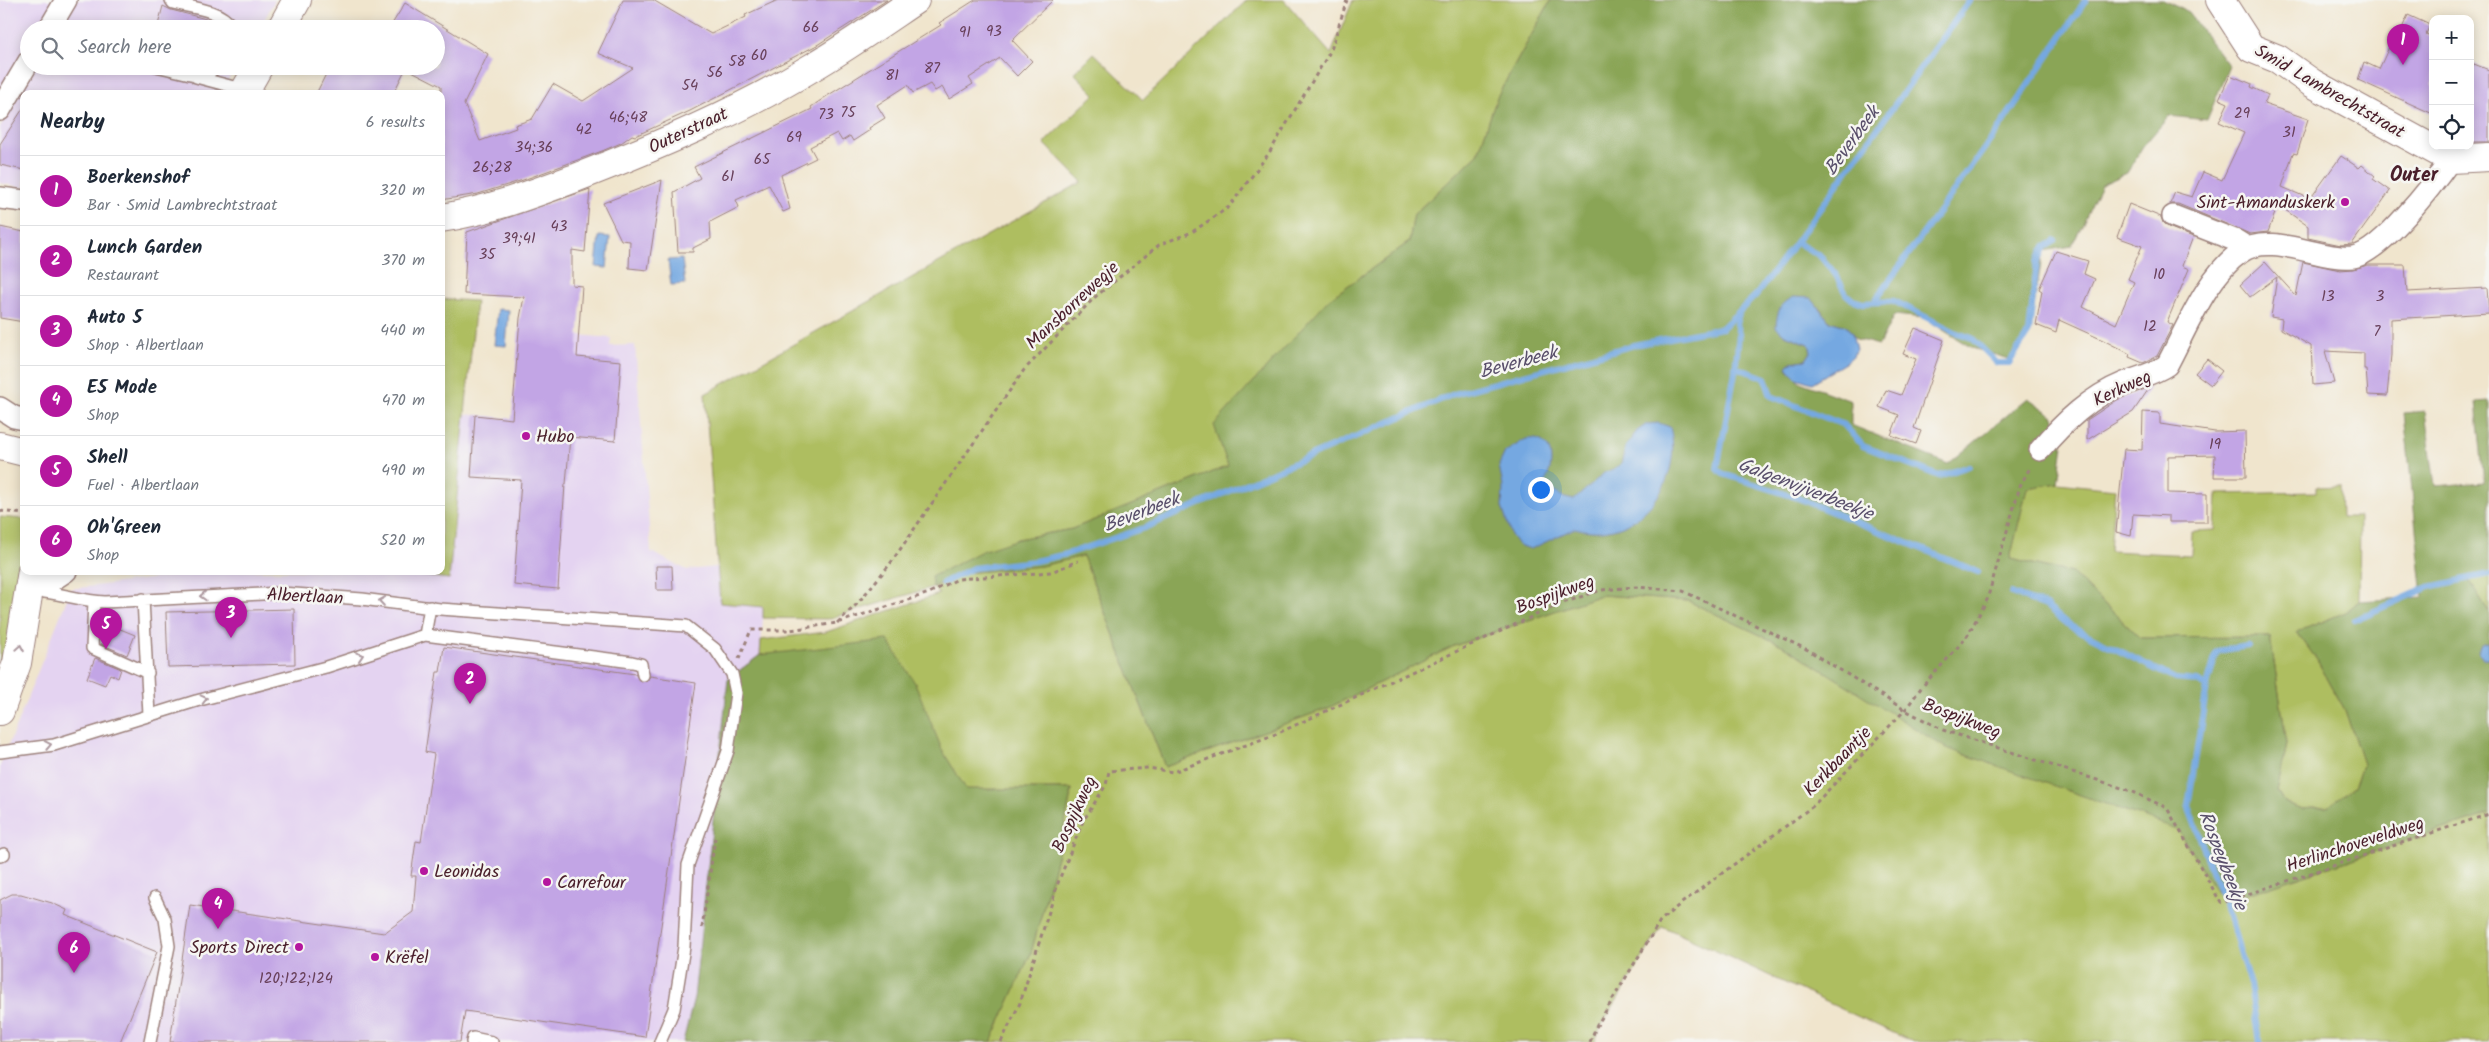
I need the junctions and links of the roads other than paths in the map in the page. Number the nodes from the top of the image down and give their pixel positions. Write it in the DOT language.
graph roads {
  1 [pos="66,0"];
  2 [pos="171,0"];
  3 [pos="297,0"];
  4 [pos="915,0"];
  5 [pos="2220,0"];
  6 [pos="54,20"];
  7 [pos="227,20"];
  8 [pos="286,20"];
  9 [pos="21,75"];
  10 [pos="192,75"];
  11 [pos="255,75"];
  12 [pos="238,90"];
  13 [pos="246,90"];
  14 [pos="0,110"];
  15 [pos="2489,157"];
  16 [pos="2451,159"];
  17 [pos="0,198"];
  18 [pos="20,200"];
  19 [pos="2173,216"];
  20 [pos="445,217"];
  21 [pos="2248,248"];
  22 [pos="0,408"];
  23 [pos="20,419"];
  24 [pos="0,446"];
  25 [pos="2040,450"];
  26 [pos="20,451"];
  27 [pos="60,575"];
  28 [pos="31,580"];
  29 [pos="142,599"];
  30 [pos="94,602"];
  31 [pos="430,608"];
  32 [pos="425,635"];
  33 [pos="148,673"];
  34 [pos="643,675"];
  35 [pos="0,711"];
  36 [pos="149,715"];
  37 [pos="0,752"];
  38 [pos="155,898"];
  39 [pos="150,1042"];
  40 [pos="472,1042"];
  41 [pos="492,1042"];
  42 [pos="660,1042"];
  1 -- 6 [label="street"];
  2 -- 7 [label="lane"];
  3 -- 8 [label="street"];
  4 -- 20 [label="street, Outerstraat"];
  5 -- 16 [label="street, Smid Lambrechtstraat"];
  9 -- 14 [label="street"];
  10 -- 12 [label="lane"];
  11 -- 13 [label="street"];
  15 -- 16 [label="street"];
  16 -- 21 [label="street"];
  17 -- 18 [label="street"];
  19 -- 21 [label="street"];
  21 -- 25 [label="street, Kerkweg"];
  22 -- 23 [label="street"];
  24 -- 26 [label="street"];
  27 -- 28 [label="street"];
  28 -- 30 [label="lane, Albertlaan"];
  35 -- 28 [label="street, one-way"];
  29 -- 30 [label="lane, Albertlaan"];
  31 -- 29 [label="lane, Albertlaan, one-way"];
  29 -- 33 [label="lane"];
  30 -- 33 [label="lane"];
  31 -- 32 [label="lane"];
  31 -- 42 [label="lane, Albertlaan"];
  32 -- 34 [label="lane"];
  36 -- 32 [label="lane, one-way"];
  33 -- 36 [label="lane"];
  37 -- 36 [label="lane, one-way"];
  38 -- 39 [label="lane"];
  40 -- 41 [label="lane"];
}
